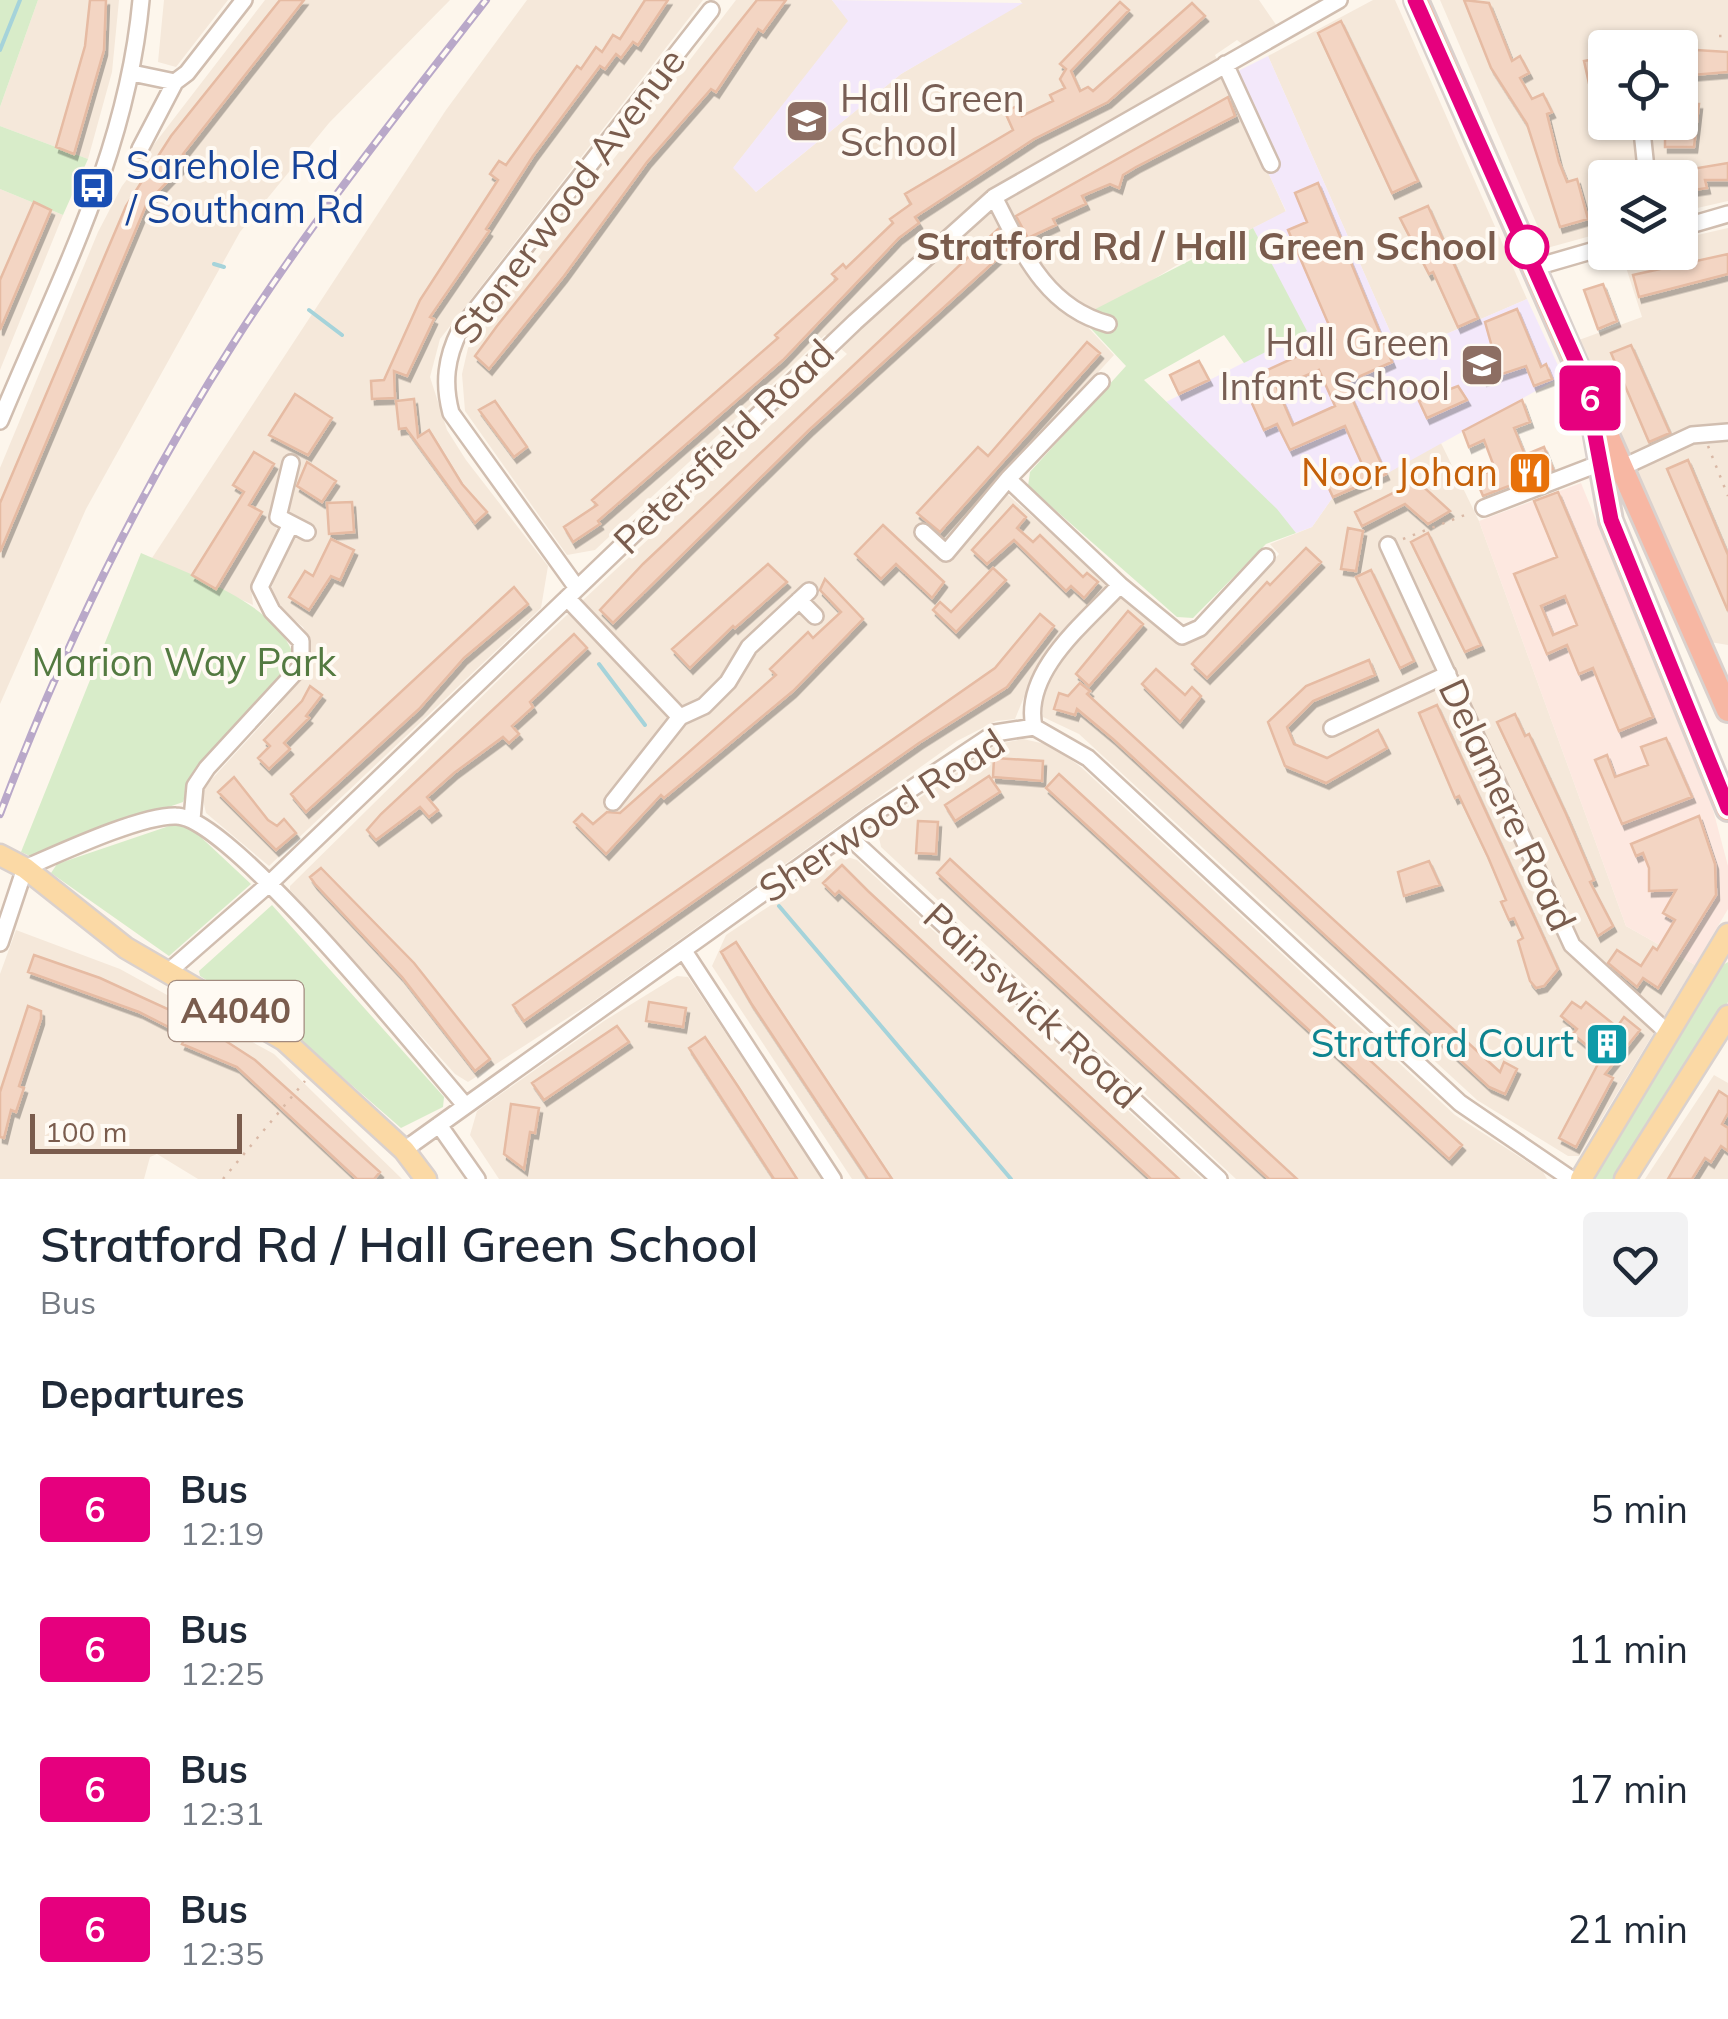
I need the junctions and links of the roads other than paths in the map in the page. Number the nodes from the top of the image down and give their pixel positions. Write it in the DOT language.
graph roads {
  1 [pos="141,0"];
  2 [pos="244,0"];
  3 [pos="1339,0"];
  4 [pos="1416,0"];
  5 [pos="711,10"];
  6 [pos="1225,64"];
  7 [pos="132,73"];
  8 [pos="174,82"];
  9 [pos="140,148"];
  10 [pos="1271,164"];
  11 [pos="994,197"];
  12 [pos="1728,214"];
  13 [pos="1698,223"];
  14 [pos="1588,253"];
  15 [pos="1536,267"];
  16 [pos="1108,324"];
  17 [pos="1102,382"];
  18 [pos="1590,395"];
  19 [pos="0,422"];
  20 [pos="1728,432"];
  21 [pos="291,463"];
  22 [pos="1623,467"];
  23 [pos="1599,471"];
  24 [pos="1008,479"];
  25 [pos="1484,508"];
  26 [pos="285,520"];
  27 [pos="307,532"];
  28 [pos="923,532"];
  29 [pos="1388,546"];
  30 [pos="1266,557"];
  31 [pos="1120,585"];
  32 [pos="572,594"];
  33 [pos="815,616"];
  34 [pos="1448,674"];
  35 [pos="1728,710"];
  36 [pos="680,718"];
  37 [pos="1034,727"];
  38 [pos="1332,728"];
  39 [pos="614,802"];
  40 [pos="1727,805"];
  41 [pos="192,819"];
  42 [pos="846,834"];
  43 [pos="0,855"];
  44 [pos="25,868"];
  45 [pos="270,882"];
  46 [pos="1728,934"];
  47 [pos="0,943"];
  48 [pos="684,951"];
  49 [pos="1722,953"];
  50 [pos="167,973"];
  51 [pos="1728,1016"];
  52 [pos="1668,1033"];
  53 [pos="465,1105"];
  54 [pos="439,1124"];
  55 [pos="404,1150"];
  56 [pos="426,1179"];
  57 [pos="477,1179"];
  58 [pos="833,1179"];
  59 [pos="1219,1179"];
  60 [pos="1572,1179"];
  61 [pos="1581,1179"];
  62 [pos="1625,1179"];
  1 -- 7 [label="street"];
  2 -- 8 [label="street"];
  3 -- 6 [label="street, Petersfield Road"];
  4 -- 15 [label="highway"];
  5 -- 32 [label="street, Stonerwood Avenue"];
  6 -- 10 [label="street"];
  6 -- 11 [label="street, Petersfield Road"];
  7 -- 8 [label="street"];
  7 -- 19 [label="street"];
  8 -- 9 [label="street"];
  11 -- 16 [label="street"];
  11 -- 32 [label="street, Petersfield Road"];
  12 -- 13 [label="street"];
  14 -- 15 [label="street"];
  15 -- 18 [label="highway"];
  17 -- 24 [label="street"];
  18 -- 22 [label="highway"];
  18 -- 23 [label="highway"];
  20 -- 22 [label="street"];
  21 -- 26 [label="street"];
  22 -- 23 [label="highway"];
  22 -- 35 [label="highway"];
  23 -- 25 [label="street"];
  23 -- 40 [label="highway"];
  24 -- 28 [label="street"];
  24 -- 31 [label="street"];
  26 -- 27 [label="street"];
  26 -- 41 [label="street"];
  29 -- 34 [label="street, Delamere Road"];
  30 -- 31 [label="street"];
  31 -- 37 [label="street"];
  32 -- 36 [label="street, Stonerwood Avenue"];
  32 -- 45 [label="street, Petersfield Road"];
  33 -- 36 [label="street"];
  34 -- 38 [label="street"];
  34 -- 52 [label="street, Delamere Road"];
  36 -- 39 [label="street"];
  37 -- 42 [label="street, Sherwood Road"];
  37 -- 60 [label="street, Sherwood Road"];
  41 -- 44 [label="street"];
  41 -- 45 [label="street"];
  42 -- 48 [label="street, Sherwood Road"];
  42 -- 59 [label="street, Painswick Road"];
  43 -- 44 [label="main road, A4040"];
  44 -- 47 [label="street"];
  44 -- 50 [label="main road, A4040"];
  45 -- 50 [label="street, Petersfield Road"];
  45 -- 53 [label="street"];
  46 -- 49 [label="main road"];
  48 -- 53 [label="street, Sherwood Road"];
  48 -- 58 [label="street"];
  49 -- 52 [label="main road"];
  50 -- 55 [label="main road, A4040"];
  51 -- 62 [label="main road"];
  52 -- 61 [label="main road"];
  53 -- 54 [label="street, Sherwood Road"];
  54 -- 55 [label="street, Sherwood Road"];
  54 -- 57 [label="street"];
  55 -- 56 [label="main road, A4040"];
}
